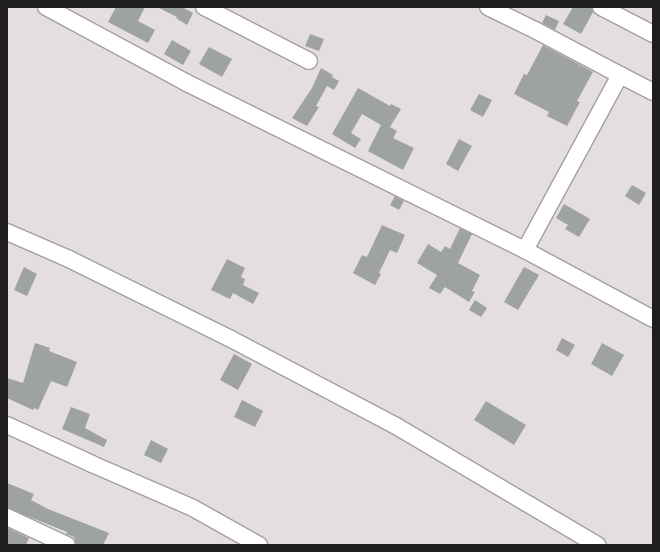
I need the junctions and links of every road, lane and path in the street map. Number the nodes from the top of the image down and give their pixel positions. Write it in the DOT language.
graph roads {
  1 [pos="46,7"];
  2 [pos="204,7"];
  3 [pos="488,7"];
  4 [pos="601,7"];
  5 [pos="653,34"];
  6 [pos="309,61"];
  7 [pos="620,75"];
  8 [pos="653,92"];
  9 [pos="7,232"];
  10 [pos="525,250"];
  11 [pos="653,319"];
  12 [pos="7,425"];
  13 [pos="7,517"];
  14 [pos="67,545"];
  15 [pos="258,545"];
  16 [pos="597,545"];
  1 -- 10 [label="street"];
  2 -- 6 [label="street"];
  3 -- 7 [label="street"];
  4 -- 5 [label="street"];
  7 -- 8 [label="street"];
  7 -- 10 [label="street"];
  9 -- 16 [label="street"];
  10 -- 11 [label="street"];
  12 -- 15 [label="street"];
  13 -- 14 [label="street"];
}
